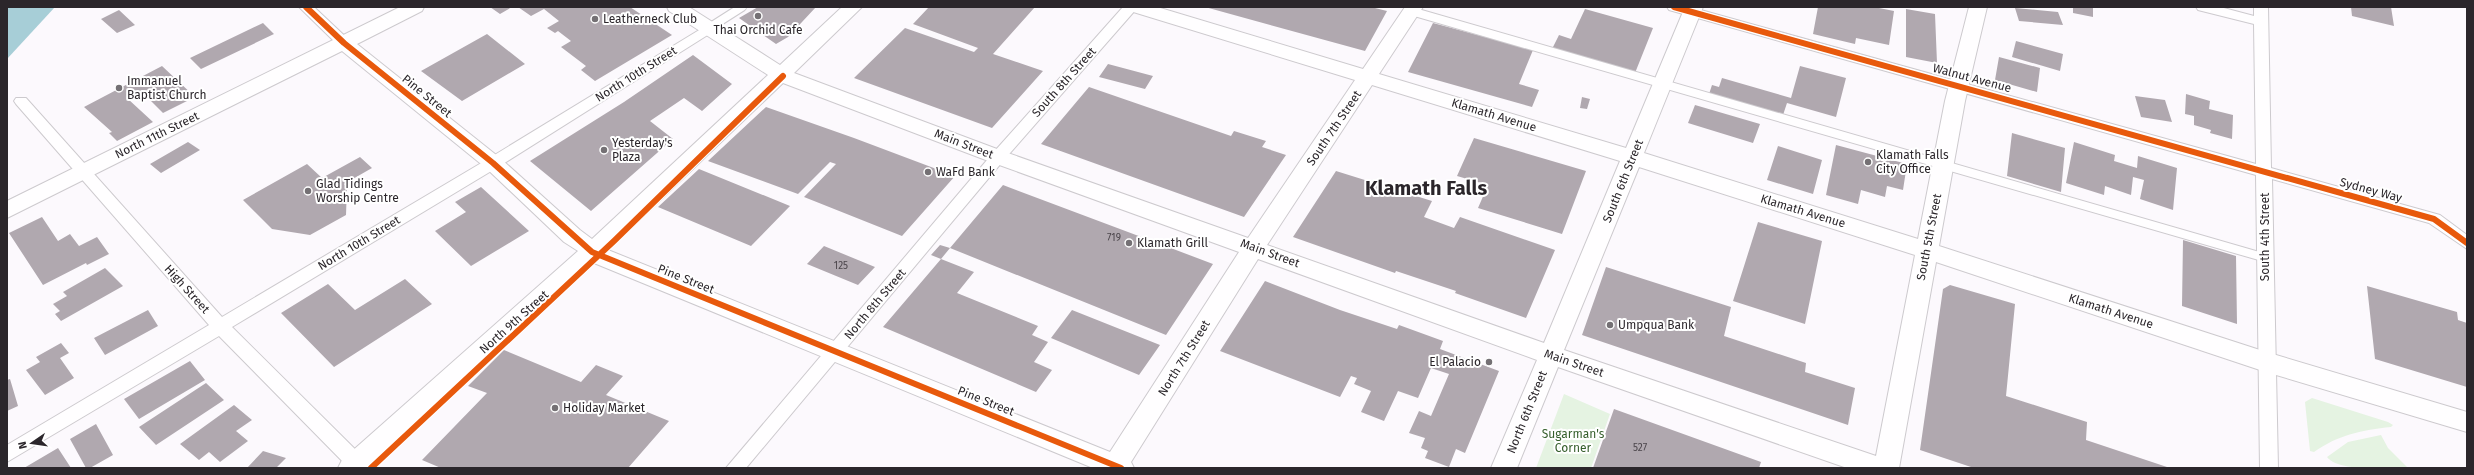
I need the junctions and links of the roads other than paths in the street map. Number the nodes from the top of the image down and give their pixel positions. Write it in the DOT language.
graph roads {
  1 [pos="306,7"];
  2 [pos="415,7"];
  3 [pos="676,7"];
  4 [pos="742,7"];
  5 [pos="853,7"];
  6 [pos="1131,7"];
  7 [pos="1137,7"];
  8 [pos="1978,7"];
  9 [pos="2203,7"];
  10 [pos="1412,9"];
  11 [pos="1687,9"];
  12 [pos="2261,14"];
  13 [pos="709,28"];
  14 [pos="344,44"];
  15 [pos="780,75"];
  16 [pos="1368,77"];
  17 [pos="1663,84"];
  18 [pos="1958,86"];
  19 [pos="21,100"];
  20 [pos="998,157"];
  21 [pos="1632,157"];
  22 [pos="493,163"];
  23 [pos="1943,165"];
  24 [pos="82,172"];
  25 [pos="2264,172"];
  26 [pos="7,210"];
  27 [pos="2467,243"];
  28 [pos="1254,248"];
  29 [pos="1926,250"];
  30 [pos="592,252"];
  31 [pos="2266,258"];
  32 [pos="220,326"];
  33 [pos="834,352"];
  34 [pos="1551,355"];
  35 [pos="2266,362"];
  36 [pos="2467,422"];
  37 [pos="7,454"];
  38 [pos="356,467"];
  39 [pos="1117,467"];
  40 [pos="735,468"];
  41 [pos="1504,468"];
  42 [pos="1878,468"];
  43 [pos="1886,468"];
  44 [pos="2269,468"];
  1 -- 14 [label="street, Pine Street"];
  2 -- 14 [label="main road, North 11th Street"];
  3 -- 13 [label="main road, Main Street"];
  4 -- 13 [label="lane"];
  5 -- 15 [label="main road, North 9th Street"];
  6 -- 20 [label="street, South 8th Street"];
  7 -- 16 [label="main road, Klamath Avenue"];
  8 -- 18 [label="main road, South 5th Street"];
  9 -- 12 [label="street"];
  10 -- 16 [label="main road, South 7th Street"];
  10 -- 17 [label="lane"];
  11 -- 17 [label="main road, South 6th Street"];
  11 -- 18 [label="street, Walnut Avenue"];
  12 -- 25 [label="street, South 4th Street"];
  13 -- 15 [label="main road, Main Street"];
  13 -- 22 [label="street, North 10th Street"];
  14 -- 22 [label="main road, Pine Street"];
  14 -- 24 [label="main road, North 11th Street"];
  15 -- 20 [label="main road, Main Street"];
  15 -- 30 [label="main road, North 9th Street"];
  16 -- 21 [label="main road, Klamath Avenue"];
  16 -- 28 [label="main road, South 7th Street"];
  17 -- 21 [label="main road, South 6th Street"];
  17 -- 23 [label="lane"];
  18 -- 23 [label="main road, South 5th Street"];
  18 -- 25 [label="street, Walnut Avenue"];
  19 -- 24 [label="street, High Street"];
  20 -- 28 [label="main road, Main Street"];
  20 -- 33 [label="street, North 8th Street"];
  21 -- 29 [label="main road, Klamath Avenue"];
  21 -- 34 [label="main road, South 6th Street"];
  22 -- 30 [label="main road, Pine Street"];
  22 -- 32 [label="street, North 10th Street"];
  23 -- 29 [label="main road, South 5th Street"];
  23 -- 31 [label="lane"];
  24 -- 26 [label="main road, North 11th Street"];
  24 -- 32 [label="street, High Street"];
  25 -- 27 [label="street, Sydney Way"];
  25 -- 31 [label="street, South 4th Street"];
  28 -- 34 [label="main road, Main Street"];
  28 -- 39 [label="main road, North 7th Street"];
  29 -- 35 [label="main road, Klamath Avenue"];
  29 -- 43 [label="main road, South 5th Street"];
  30 -- 33 [label="main road, Pine Street"];
  30 -- 38 [label="main road, North 9th Street"];
  31 -- 35 [label="street, South 4th Street"];
  32 -- 37 [label="street, North 10th Street"];
  32 -- 38 [label="street, High Street"];
  33 -- 39 [label="main road, Pine Street"];
  33 -- 40 [label="street, North 8th Street"];
  34 -- 41 [label="main road, North 6th Street"];
  34 -- 42 [label="main road, Main Street"];
  35 -- 36 [label="main road, Klamath Avenue"];
  35 -- 44 [label="street, South 4th Street"];
}
